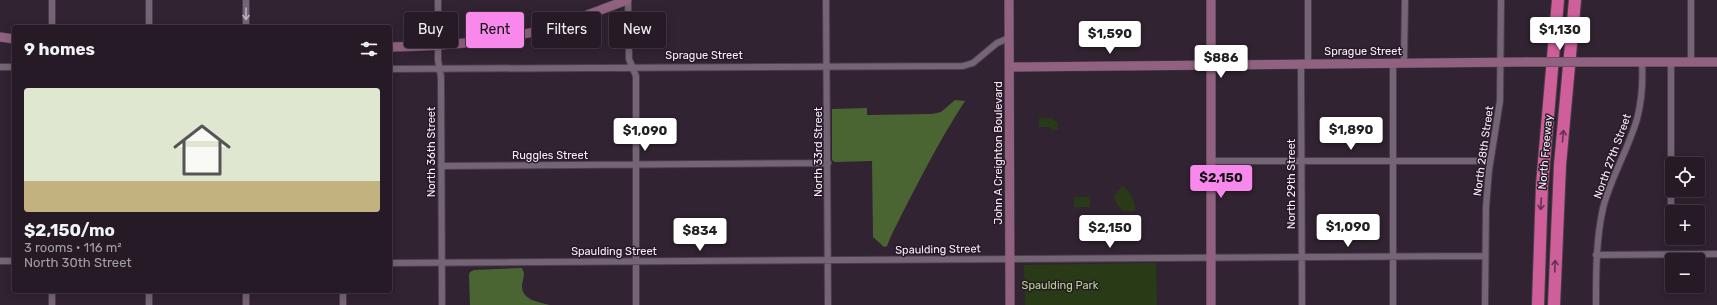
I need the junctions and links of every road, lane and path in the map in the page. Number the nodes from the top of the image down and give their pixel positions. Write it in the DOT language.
graph roads {
  1 [pos="52,0"];
  2 [pos="149,0"];
  3 [pos="246,0"];
  4 [pos="438,0"];
  5 [pos="628,0"];
  6 [pos="826,0"];
  7 [pos="1009,0"];
  8 [pos="1211,0"];
  9 [pos="1308,0"];
  10 [pos="1404,0"];
  11 [pos="1501,0"];
  12 [pos="1554,0"];
  13 [pos="1558,0"];
  14 [pos="1575,0"];
  15 [pos="1581,0"];
  16 [pos="1691,0"];
  17 [pos="438,12"];
  18 [pos="52,25"];
  19 [pos="149,25"];
  20 [pos="246,25"];
  21 [pos="0,37"];
  22 [pos="1009,38"];
  23 [pos="12,39"];
  24 [pos="458,44"];
  25 [pos="392,47"];
  26 [pos="404,47"];
  27 [pos="438,48"];
  28 [pos="1404,62"];
  29 [pos="1501,62"];
  30 [pos="1642,62"];
  31 [pos="1671,62"];
  32 [pos="1691,62"];
  33 [pos="1717,62"];
  34 [pos="1305,63"];
  35 [pos="1393,63"];
  36 [pos="1211,64"];
  37 [pos="1010,66"];
  38 [pos="0,67"];
  39 [pos="12,67"];
  40 [pos="827,67"];
  41 [pos="632,68"];
  42 [pos="392,69"];
  43 [pos="440,69"];
  44 [pos="1551,81"];
  45 [pos="1568,82"];
  46 [pos="1393,160"];
  47 [pos="1211,161"];
  48 [pos="1301,161"];
  49 [pos="1490,161"];
  50 [pos="828,163"];
  51 [pos="636,164"];
  52 [pos="441,166"];
  53 [pos="1671,205"];
  54 [pos="1717,254"];
  55 [pos="1596,255"];
  56 [pos="1485,256"];
  57 [pos="1302,257"];
  58 [pos="1393,257"];
  59 [pos="1211,258"];
  60 [pos="1010,259"];
  61 [pos="828,260"];
  62 [pos="0,261"];
  63 [pos="12,261"];
  64 [pos="636,261"];
  65 [pos="442,263"];
  66 [pos="392,264"];
  67 [pos="52,293"];
  68 [pos="149,293"];
  69 [pos="246,293"];
  70 [pos="343,293"];
  71 [pos="52,305"];
  72 [pos="149,305"];
  73 [pos="246,305"];
  74 [pos="343,305"];
  75 [pos="442,305"];
  76 [pos="636,305"];
  77 [pos="828,305"];
  78 [pos="1010,305"];
  79 [pos="1211,305"];
  80 [pos="1302,305"];
  81 [pos="1393,305"];
  82 [pos="1485,305"];
  83 [pos="1538,305"];
  84 [pos="1554,305"];
  85 [pos="1596,305"];
  1 -- 18 [label="street"];
  2 -- 19 [label="street"];
  3 -- 20 [label="street, one-way"];
  4 -- 17 [label="street, North 36th Street"];
  5 -- 24 [label="street"];
  5 -- 41 [label="street"];
  6 -- 40 [label="street, North 33rd Street"];
  7 -- 22 [label="street, John A Creighton Boulevard"];
  8 -- 36 [label="street"];
  9 -- 34 [label="street, North 29th Street"];
  10 -- 28 [label="street"];
  11 -- 29 [label="street, North 28th Street"];
  12 -- 44 [label="highway"];
  13 -- 44 [label="highway, North Freeway"];
  14 -- 45 [label="highway, North Freeway"];
  15 -- 45 [label="highway"];
  16 -- 32 [label="street"];
  21 -- 23 [label="street"];
  22 -- 37 [label="street, John A Creighton Boulevard"];
  22 -- 40 [label="street, Sprague Street"];
  25 -- 26 [label="street"];
  27 -- 43 [label="street, North 36th Street"];
  28 -- 29 [label="street, Sprague Street"];
  28 -- 35 [label="street, Sprague Street"];
  29 -- 30 [label="street, Sprague Street, bridge"];
  29 -- 49 [label="street, North 28th Street"];
  30 -- 31 [label="street, Sprague Street"];
  30 -- 55 [label="street, North 27th Street"];
  31 -- 32 [label="street, Sprague Street"];
  31 -- 53 [label="street"];
  32 -- 33 [label="street, Sprague Street"];
  34 -- 35 [label="street, Sprague Street"];
  34 -- 36 [label="street, Sprague Street"];
  34 -- 48 [label="street, North 29th Street"];
  35 -- 46 [label="street"];
  36 -- 37 [label="street, Sprague Street"];
  36 -- 47 [label="street"];
  37 -- 60 [label="street, John A Creighton Boulevard"];
  38 -- 39 [label="street"];
  40 -- 41 [label="street, Sprague Street"];
  40 -- 50 [label="street, North 33rd Street"];
  41 -- 43 [label="street, Sprague Street"];
  41 -- 51 [label="street"];
  42 -- 43 [label="street, Sprague Street"];
  43 -- 52 [label="street, North 36th Street"];
  44 -- 83 [label="highway, North Freeway, one-way"];
  84 -- 45 [label="highway, North Freeway, one-way"];
  46 -- 48 [label="street"];
  46 -- 49 [label="street"];
  46 -- 58 [label="street"];
  47 -- 48 [label="street"];
  47 -- 59 [label="street"];
  48 -- 57 [label="street, North 29th Street"];
  49 -- 56 [label="street, North 28th Street"];
  50 -- 51 [label="street, Ruggles Street"];
  50 -- 61 [label="street, North 33rd Street"];
  51 -- 52 [label="street, Ruggles Street"];
  51 -- 64 [label="street"];
  52 -- 65 [label="street, North 36th Street"];
  54 -- 55 [label="street"];
  55 -- 85 [label="street, North 27th Street"];
  56 -- 58 [label="street, Spaulding Street"];
  56 -- 82 [label="street, North 28th Street"];
  57 -- 58 [label="street, Spaulding Street"];
  57 -- 59 [label="street, Spaulding Street"];
  57 -- 80 [label="street, North 29th Street"];
  58 -- 81 [label="street"];
  59 -- 60 [label="street, Spaulding Street"];
  59 -- 79 [label="street"];
  60 -- 61 [label="street, Spaulding Street"];
  60 -- 78 [label="street, John A Creighton Boulevard"];
  61 -- 64 [label="street, Spaulding Street"];
  61 -- 77 [label="street, North 33rd Street"];
  62 -- 63 [label="street"];
  64 -- 65 [label="street, Spaulding Street"];
  64 -- 76 [label="street"];
  65 -- 66 [label="street, Spaulding Street"];
  65 -- 75 [label="street, North 36th Street"];
  67 -- 71 [label="street"];
  68 -- 72 [label="street"];
  69 -- 73 [label="street"];
  70 -- 74 [label="street"];
}
